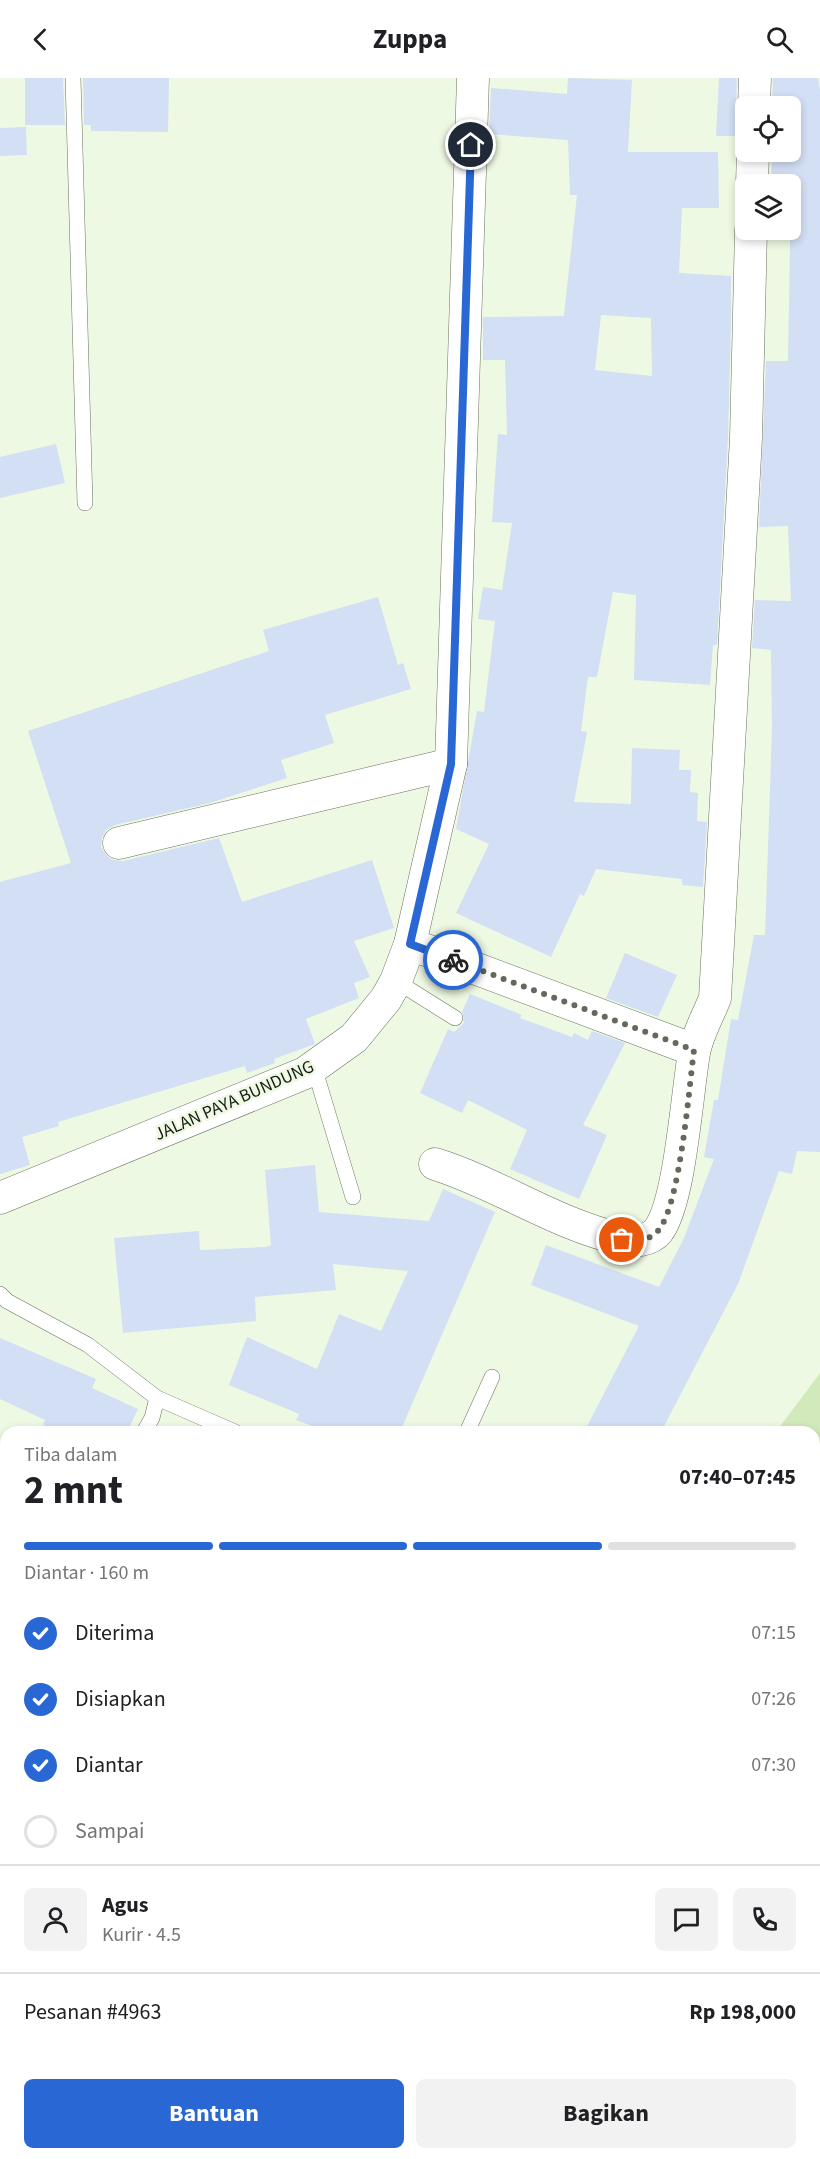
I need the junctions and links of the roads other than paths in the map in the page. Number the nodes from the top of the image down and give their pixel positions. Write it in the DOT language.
graph roads {
  1 [pos="73,78"];
  2 [pos="473,78"];
  3 [pos="754,78"];
  4 [pos="754,96"];
  5 [pos="751,240"];
  6 [pos="85,503"];
  7 [pos="451,764"];
  8 [pos="119,843"];
  9 [pos="410,944"];
  10 [pos="396,981"];
  11 [pos="455,1018"];
  12 [pos="694,1050"];
  13 [pos="314,1067"];
  14 [pos="435,1164"];
  15 [pos="353,1197"];
  16 [pos="0,1198"];
  17 [pos="0,1294"];
  18 [pos="492,1377"];
  19 [pos="157,1398"];
  20 [pos="147,1426"];
  21 [pos="221,1426"];
  22 [pos="471,1426"];
  1 -- 6 [label="lane"];
  2 -- 7 [label="street, JALAN PAYA BUNDUNG"];
  3 -- 4 [label="street"];
  5 -- 12 [label="street"];
  7 -- 8 [label="street"];
  7 -- 9 [label="street, JALAN PAYA BUNDUNG"];
  9 -- 10 [label="street, JALAN PAYA BUNDUNG"];
  9 -- 12 [label="street"];
  10 -- 11 [label="lane"];
  10 -- 13 [label="street, JALAN PAYA BUNDUNG"];
  12 -- 14 [label="street"];
  13 -- 15 [label="lane"];
  13 -- 16 [label="street, JALAN PAYA BUNDUNG"];
  17 -- 19 [label="lane"];
  18 -- 22 [label="lane"];
  19 -- 20 [label="lane"];
  19 -- 21 [label="lane"];
}
